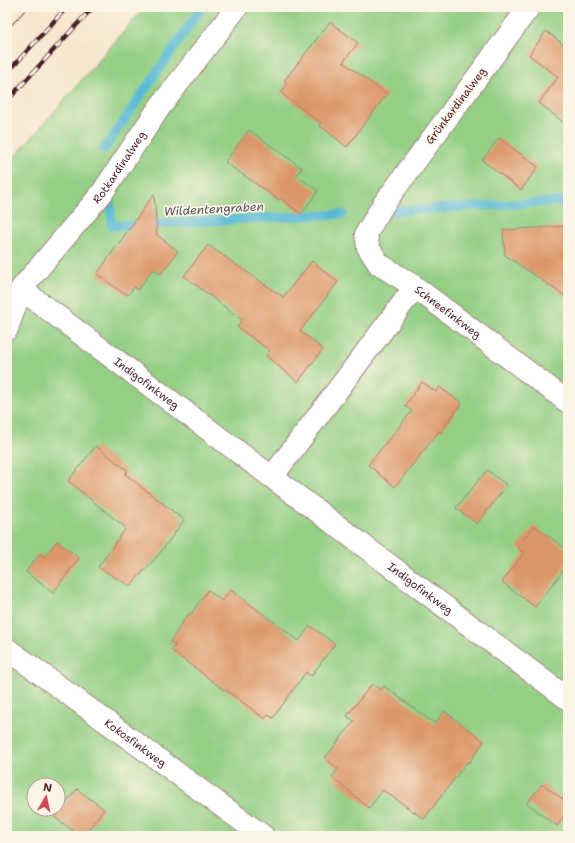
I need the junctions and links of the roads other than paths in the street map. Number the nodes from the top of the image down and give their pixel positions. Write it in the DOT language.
graph roads {
  1 [pos="237,7"];
  2 [pos="530,7"];
  3 [pos="383,205"];
  4 [pos="415,287"];
  5 [pos="21,289"];
  6 [pos="7,329"];
  7 [pos="568,402"];
  8 [pos="272,477"];
  9 [pos="7,649"];
  10 [pos="568,699"];
  11 [pos="263,836"];
  1 -- 5 [label="lane, Rotkardinalweg"];
  2 -- 3 [label="lane, Grünkardinalweg"];
  3 -- 4 [label="lane, Schneefinkweg"];
  4 -- 7 [label="lane, Schneefinkweg"];
  4 -- 8 [label="lane"];
  5 -- 6 [label="lane, Rotkardinalweg"];
  5 -- 8 [label="lane, Indigofinkweg"];
  8 -- 10 [label="lane, Indigofinkweg"];
  9 -- 11 [label="lane, Kokosfinkweg"];
}
